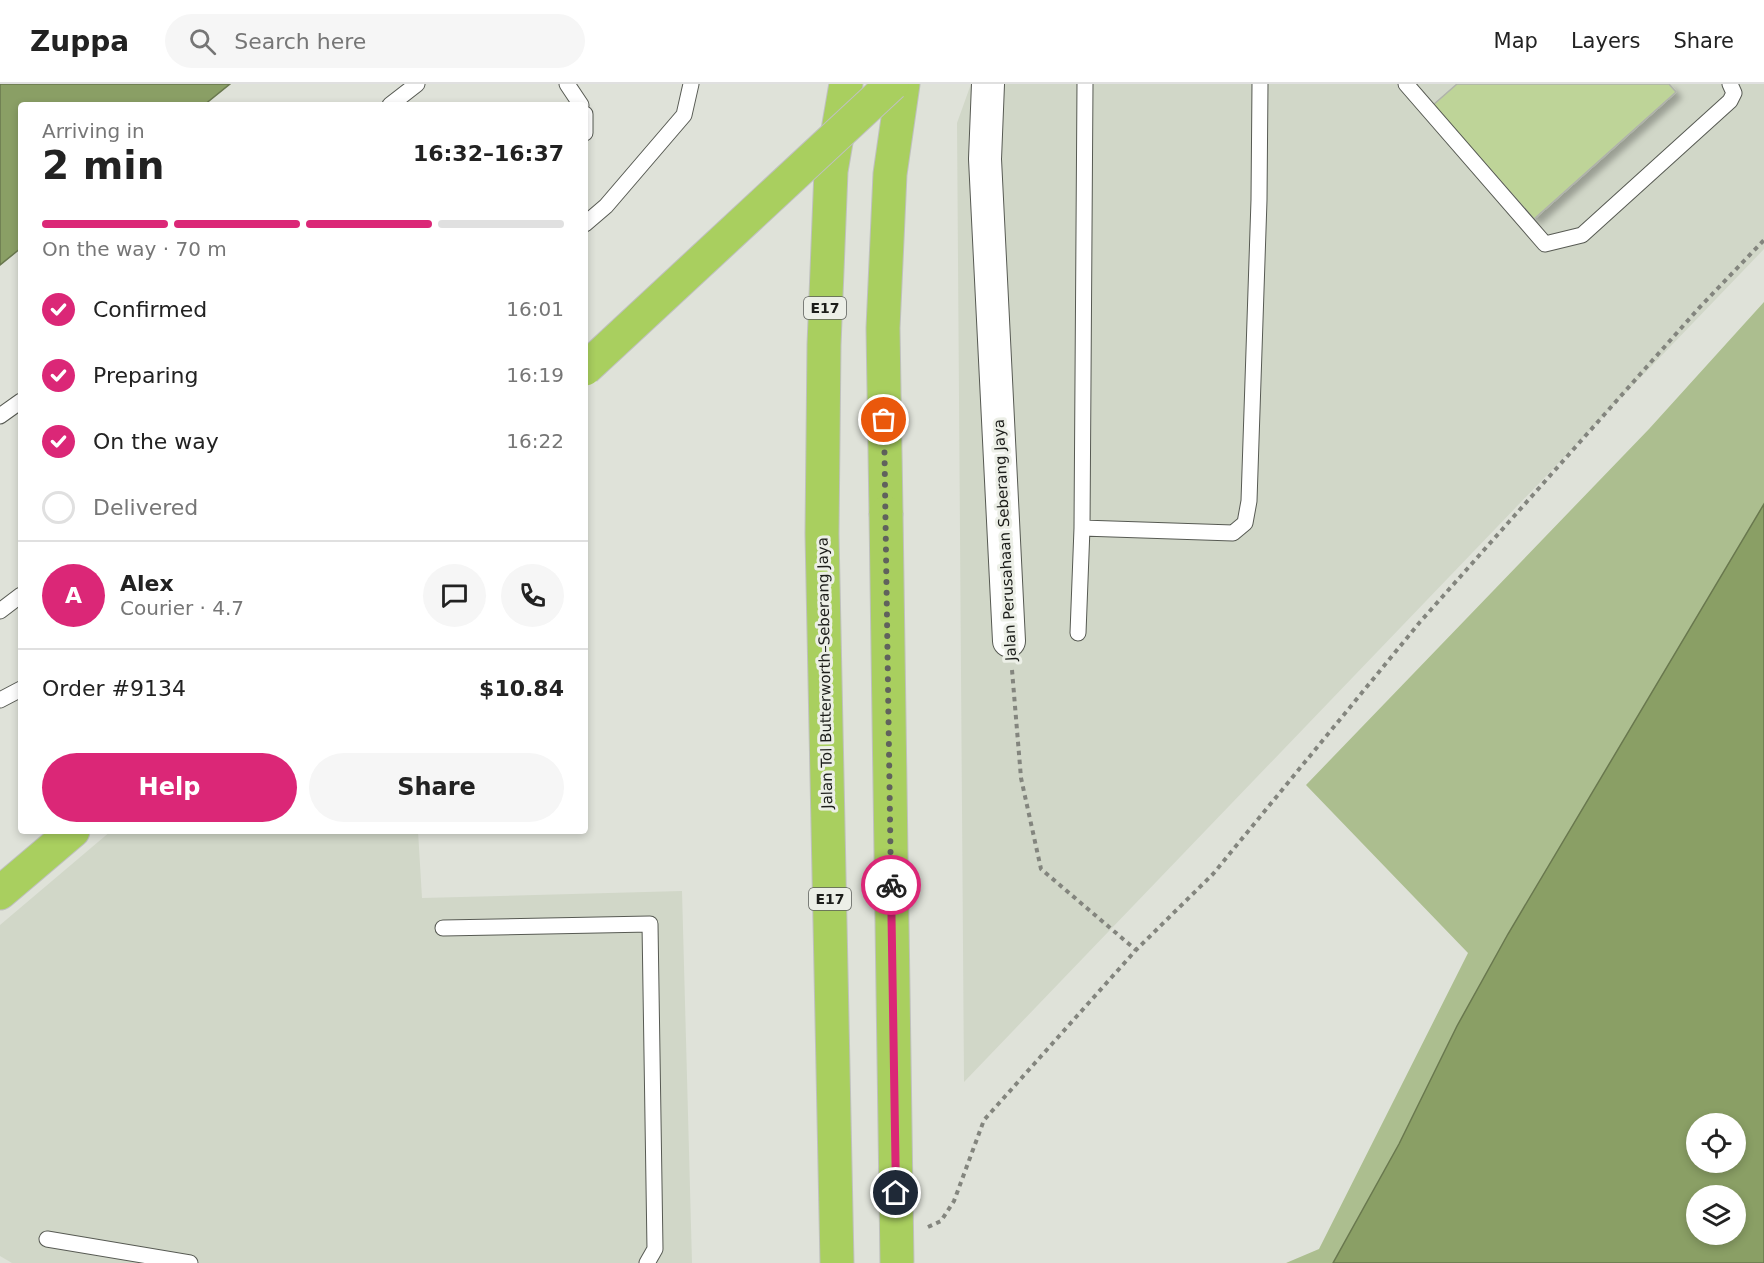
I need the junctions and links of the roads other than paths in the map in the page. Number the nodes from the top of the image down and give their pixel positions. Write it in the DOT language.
graph roads {
  1 [pos="417,84"];
  2 [pos="567,84"];
  3 [pos="691,84"];
  4 [pos="846,84"];
  5 [pos="892,84"];
  6 [pos="903,84"];
  7 [pos="988,84"];
  8 [pos="1085,84"];
  9 [pos="1260,84"];
  10 [pos="1406,84"];
  11 [pos="1730,84"];
  12 [pos="394,102"];
  13 [pos="579,102"];
  14 [pos="588,221"];
  15 [pos="588,366"];
  16 [pos="18,403"];
  17 [pos="0,416"];
  18 [pos="1082,528"];
  19 [pos="18,597"];
  20 [pos="0,611"];
  21 [pos="1078,633"];
  22 [pos="1009,641"];
  23 [pos="18,691"];
  24 [pos="0,700"];
  25 [pos="69,834"];
  26 [pos="0,893"];
  27 [pos="443,928"];
  28 [pos="47,1239"];
  29 [pos="190,1263"];
  30 [pos="647,1263"];
  31 [pos="837,1263"];
  32 [pos="897,1263"];
  1 -- 12 [label="lane"];
  2 -- 13 [label="lane"];
  3 -- 14 [label="lane"];
  4 -- 31 [label="highway, Jalan Tol Butterworth–Seberang Jaya / E17"];
  5 -- 15 [label="highway, bridge"];
  6 -- 32 [label="highway, bridge"];
  7 -- 22 [label="street, Jalan Perusahaan Seberang Jaya"];
  8 -- 18 [label="lane"];
  9 -- 18 [label="lane"];
  10 -- 11 [label="lane"];
  16 -- 17 [label="lane"];
  18 -- 21 [label="lane"];
  19 -- 20 [label="lane"];
  23 -- 24 [label="lane"];
  25 -- 26 [label="highway"];
  27 -- 30 [label="lane"];
  28 -- 29 [label="lane"];
}
